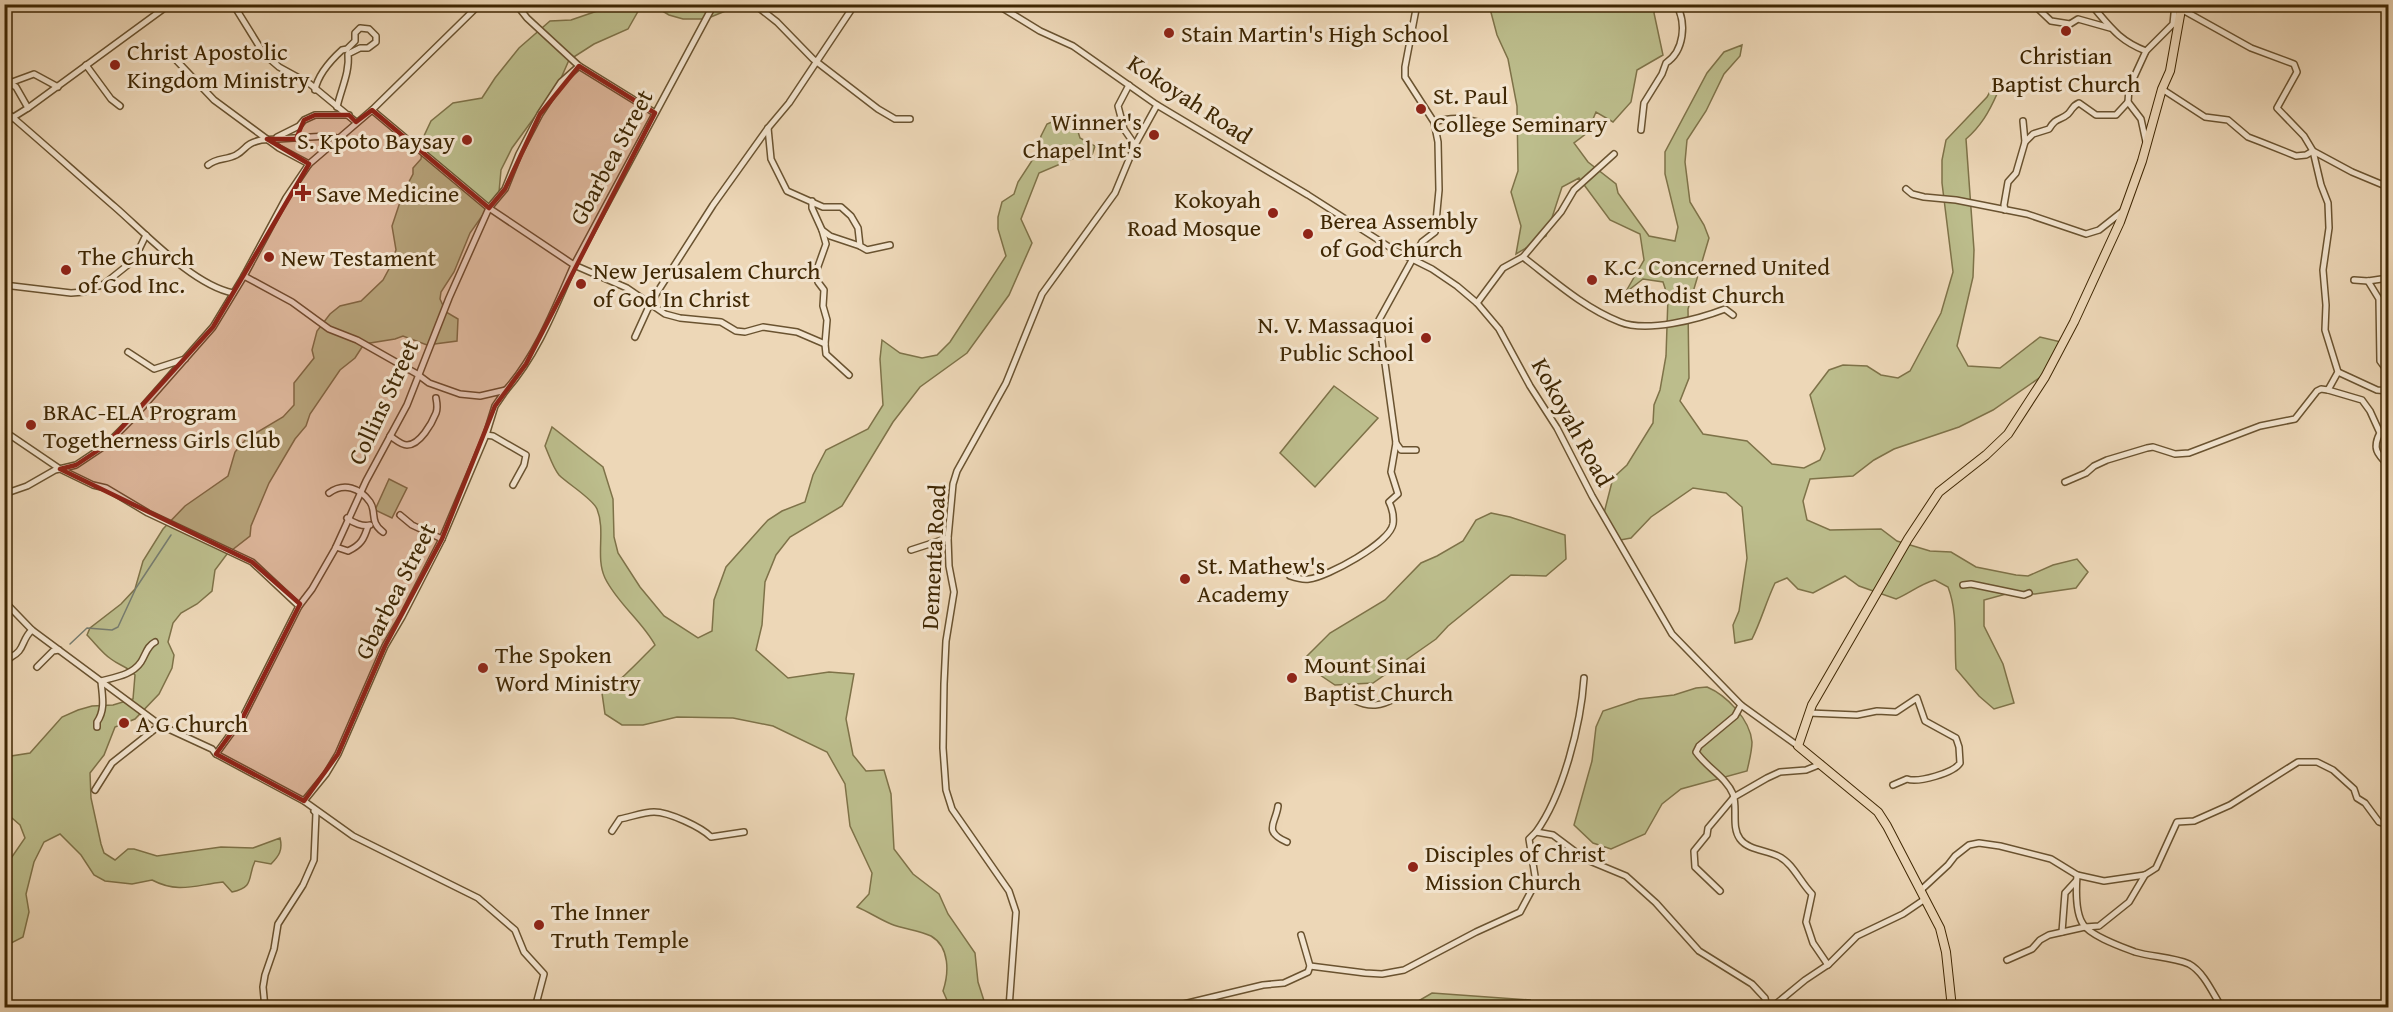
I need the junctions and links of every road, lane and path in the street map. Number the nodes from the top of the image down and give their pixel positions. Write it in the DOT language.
graph roads {
  1 [pos="170,4"];
  2 [pos="232,4"];
  3 [pos="480,4"];
  4 [pos="516,4"];
  5 [pos="714,4"];
  6 [pos="754,4"];
  7 [pos="855,4"];
  8 [pos="996,4"];
  9 [pos="1677,4"];
  10 [pos="2032,4"];
  11 [pos="2376,4"];
  12 [pos="1416,6"];
  13 [pos="2180,6"];
  14 [pos="2094,8"];
  15 [pos="2388,9"];
  16 [pos="2110,28"];
  17 [pos="2146,51"];
  18 [pos="177,61"];
  19 [pos="816,62"];
  20 [pos="86,65"];
  21 [pos="579,66"];
  22 [pos="11,84"];
  23 [pos="1129,85"];
  24 [pos="4,86"];
  25 [pos="58,87"];
  26 [pos="2163,89"];
  27 [pos="315,90"];
  28 [pos="2128,102"];
  29 [pos="1157,105"];
  30 [pos="120,106"];
  31 [pos="337,107"];
  32 [pos="28,108"];
  33 [pos="4,110"];
  34 [pos="372,110"];
  35 [pos="655,113"];
  36 [pos="349,115"];
  37 [pos="12,117"];
  38 [pos="910,119"];
  39 [pos="2023,121"];
  40 [pos="356,122"];
  41 [pos="1434,122"];
  42 [pos="4,123"];
  43 [pos="299,126"];
  44 [pos="768,128"];
  45 [pos="1493,128"];
  46 [pos="1641,130"];
  47 [pos="275,138"];
  48 [pos="337,138"];
  49 [pos="267,139"];
  50 [pos="296,139"];
  51 [pos="2025,142"];
  52 [pos="1135,145"];
  53 [pos="2147,145"];
  54 [pos="2313,152"];
  55 [pos="1614,154"];
  56 [pos="309,164"];
  57 [pos="208,165"];
  58 [pos="2388,187"];
  59 [pos="1906,189"];
  60 [pos="812,201"];
  61 [pos="489,208"];
  62 [pos="2006,210"];
  63 [pos="2124,210"];
  64 [pos="822,230"];
  65 [pos="146,235"];
  66 [pos="890,245"];
  67 [pos="860,246"];
  68 [pos="1523,257"];
  69 [pos="1412,260"];
  70 [pos="574,265"];
  71 [pos="244,276"];
  72 [pos="2388,278"];
  73 [pos="2354,280"];
  74 [pos="2368,281"];
  75 [pos="4,285"];
  76 [pos="233,293"];
  77 [pos="651,302"];
  78 [pos="1477,303"];
  79 [pos="1733,315"];
  80 [pos="635,337"];
  81 [pos="825,344"];
  82 [pos="128,352"];
  83 [pos="186,359"];
  84 [pos="2338,372"];
  85 [pos="2388,372"];
  86 [pos="417,374"];
  87 [pos="849,375"];
  88 [pos="506,390"];
  89 [pos="2328,390"];
  90 [pos="2388,391"];
  91 [pos="436,398"];
  92 [pos="4,431"];
  93 [pos="486,435"];
  94 [pos="390,436"];
  95 [pos="1396,443"];
  96 [pos="1416,450"];
  97 [pos="2388,465"];
  98 [pos="60,469"];
  99 [pos="2065,482"];
  100 [pos="513,485"];
  101 [pos="361,491"];
  102 [pos="329,493"];
  103 [pos="4,494"];
  104 [pos="400,515"];
  105 [pos="347,518"];
  106 [pos="372,525"];
  107 [pos="383,532"];
  108 [pos="948,538"];
  109 [pos="442,539"];
  110 [pos="336,547"];
  111 [pos="911,550"];
  112 [pos="1290,576"];
  113 [pos="1963,585"];
  114 [pos="2029,593"];
  115 [pos="4,601"];
  116 [pos="299,606"];
  117 [pos="32,630"];
  118 [pos="155,642"];
  119 [pos="61,650"];
  120 [pos="4,665"];
  121 [pos="38,668"];
  122 [pos="1584,678"];
  123 [pos="101,681"];
  124 [pos="1396,698"];
  125 [pos="1354,700"];
  126 [pos="1741,705"];
  127 [pos="1809,713"];
  128 [pos="160,725"];
  129 [pos="97,727"];
  130 [pos="1798,746"];
  131 [pos="216,754"];
  132 [pos="1821,764"];
  133 [pos="1893,785"];
  134 [pos="95,790"];
  135 [pos="1734,797"];
  136 [pos="305,803"];
  137 [pos="1278,806"];
  138 [pos="2388,825"];
  139 [pos="612,831"];
  140 [pos="744,832"];
  141 [pos="1536,832"];
  142 [pos="1287,842"];
  143 [pos="2145,875"];
  144 [pos="2077,878"];
  145 [pos="1921,890"];
  146 [pos="1720,891"];
  147 [pos="1925,899"];
  148 [pos="2085,927"];
  149 [pos="2062,932"];
  150 [pos="1301,935"];
  151 [pos="2007,960"];
  152 [pos="1828,965"];
  153 [pos="1310,966"];
  154 [pos="265,1008"];
  155 [pos="535,1008"];
  156 [pos="1009,1008"];
  157 [pos="1167,1008"];
  158 [pos="1769,1008"];
  159 [pos="1952,1008"];
  160 [pos="2222,1008"];
  1 -- 20 [label="street"];
  2 -- 27 [label="street"];
  3 -- 34 [label="street"];
  4 -- 21 [label="street"];
  5 -- 35 [label="street, Gbarbea Street"];
  6 -- 19 [label="street"];
  7 -- 19 [label="street"];
  8 -- 23 [label="street, Kokoyah Road"];
  9 -- 46 [label="street"];
  10 -- 16 [label="street"];
  11 -- 15 [label="street"];
  12 -- 41 [label="street"];
  13 -- 17 [label="street"];
  13 -- 26 [label="main road"];
  13 -- 54 [label="street"];
  14 -- 16 [label="street"];
  16 -- 17 [label="street"];
  17 -- 28 [label="street"];
  18 -- 49 [label="street"];
  19 -- 38 [label="street"];
  19 -- 44 [label="street"];
  20 -- 25 [label="street"];
  20 -- 30 [label="street"];
  21 -- 35 [label="street"];
  21 -- 61 [label="street, Collins Street"];
  22 -- 24 [label="street"];
  22 -- 25 [label="street"];
  22 -- 32 [label="street"];
  23 -- 29 [label="street, Kokoyah Road"];
  23 -- 52 [label="street"];
  25 -- 32 [label="street"];
  26 -- 53 [label="main road"];
  26 -- 54 [label="street"];
  27 -- 31 [label="street"];
  27 -- 31 [label="street"];
  28 -- 51 [label="street"];
  28 -- 53 [label="street"];
  29 -- 52 [label="street, Dementa Road"];
  29 -- 69 [label="street, Kokoyah Road"];
  31 -- 36 [label="street"];
  32 -- 37 [label="street"];
  33 -- 37 [label="street"];
  34 -- 40 [label="street"];
  34 -- 61 [label="street"];
  35 -- 70 [label="street, Gbarbea Street"];
  36 -- 40 [label="street"];
  36 -- 43 [label="street"];
  37 -- 42 [label="street"];
  37 -- 65 [label="street"];
  39 -- 51 [label="street"];
  40 -- 48 [label="street"];
  41 -- 45 [label="street"];
  41 -- 69 [label="street"];
  43 -- 47 [label="street"];
  43 -- 50 [label="street"];
  44 -- 60 [label="street"];
  44 -- 77 [label="street"];
  47 -- 49 [label="street"];
  47 -- 50 [label="street"];
  48 -- 50 [label="street"];
  48 -- 56 [label="street"];
  49 -- 56 [label="street"];
  49 -- 57 [label="street"];
  51 -- 62 [label="street"];
  52 -- 108 [label="street, Dementa Road"];
  53 -- 63 [label="main road"];
  54 -- 58 [label="street"];
  54 -- 84 [label="street"];
  55 -- 68 [label="street"];
  56 -- 71 [label="street"];
  59 -- 62 [label="street"];
  60 -- 64 [label="street"];
  60 -- 67 [label="street"];
  61 -- 70 [label="street"];
  61 -- 86 [label="street, Collins Street"];
  62 -- 63 [label="street"];
  63 -- 127 [label="main road"];
  64 -- 67 [label="street"];
  64 -- 81 [label="street"];
  65 -- 75 [label="street"];
  65 -- 76 [label="street"];
  66 -- 67 [label="street"];
  68 -- 78 [label="street"];
  68 -- 79 [label="street"];
  69 -- 78 [label="street, Kokoyah Road"];
  69 -- 95 [label="street"];
  70 -- 77 [label="street"];
  70 -- 88 [label="street, Gbarbea Street"];
  71 -- 76 [label="street"];
  71 -- 86 [label="street"];
  72 -- 74 [label="street"];
  73 -- 74 [label="street"];
  74 -- 85 [label="street"];
  76 -- 83 [label="street"];
  77 -- 80 [label="street"];
  77 -- 81 [label="street"];
  78 -- 126 [label="street, Kokoyah Road"];
  81 -- 87 [label="street"];
  82 -- 83 [label="street"];
  83 -- 98 [label="street"];
  84 -- 89 [label="street"];
  84 -- 90 [label="street"];
  86 -- 88 [label="street"];
  86 -- 94 [label="street, Collins Street"];
  88 -- 93 [label="street, Gbarbea Street"];
  89 -- 97 [label="street"];
  89 -- 99 [label="street"];
  91 -- 94 [label="street"];
  92 -- 98 [label="street"];
  93 -- 100 [label="street"];
  93 -- 109 [label="street, Gbarbea Street"];
  94 -- 101 [label="street, Collins Street"];
  95 -- 96 [label="street"];
  95 -- 112 [label="street"];
  98 -- 103 [label="street"];
  98 -- 116 [label="street"];
  101 -- 102 [label="street"];
  101 -- 105 [label="street, Collins Street"];
  101 -- 106 [label="street"];
  104 -- 109 [label="street"];
  105 -- 106 [label="street"];
  105 -- 110 [label="street, Collins Street"];
  106 -- 107 [label="street"];
  106 -- 110 [label="street"];
  108 -- 111 [label="street"];
  108 -- 156 [label="street, Dementa Road"];
  109 -- 136 [label="street, Gbarbea Street"];
  110 -- 116 [label="street, Collins Street"];
  113 -- 114 [label="street"];
  115 -- 117 [label="street"];
  116 -- 131 [label="street, Collins Street"];
  117 -- 119 [label="street"];
  117 -- 120 [label="street"];
  118 -- 123 [label="street"];
  119 -- 121 [label="street"];
  119 -- 123 [label="street"];
  122 -- 141 [label="street"];
  123 -- 128 [label="street"];
  123 -- 129 [label="street"];
  124 -- 125 [label="street"];
  126 -- 130 [label="street, Kokoyah Road"];
  126 -- 135 [label="street"];
  127 -- 130 [label="main road"];
  127 -- 133 [label="street"];
  128 -- 131 [label="street"];
  128 -- 134 [label="street"];
  130 -- 132 [label="main road, Kokoyah Road"];
  131 -- 136 [label="street"];
  132 -- 135 [label="street"];
  132 -- 145 [label="main road, Kokoyah Road"];
  135 -- 146 [label="street"];
  135 -- 152 [label="street"];
  136 -- 154 [label="street"];
  136 -- 155 [label="street"];
  137 -- 142 [label="street"];
  138 -- 143 [label="street"];
  139 -- 140 [label="street"];
  141 -- 153 [label="street"];
  141 -- 158 [label="street"];
  143 -- 144 [label="street"];
  143 -- 148 [label="street"];
  144 -- 145 [label="street"];
  144 -- 148 [label="street"];
  144 -- 149 [label="street"];
  145 -- 147 [label="main road, Kokoyah Road"];
  147 -- 152 [label="street"];
  147 -- 159 [label="main road, Kokoyah Road"];
  148 -- 149 [label="street"];
  148 -- 160 [label="street"];
  149 -- 151 [label="street"];
  150 -- 153 [label="street"];
  152 -- 158 [label="street"];
  153 -- 157 [label="street"];
}
